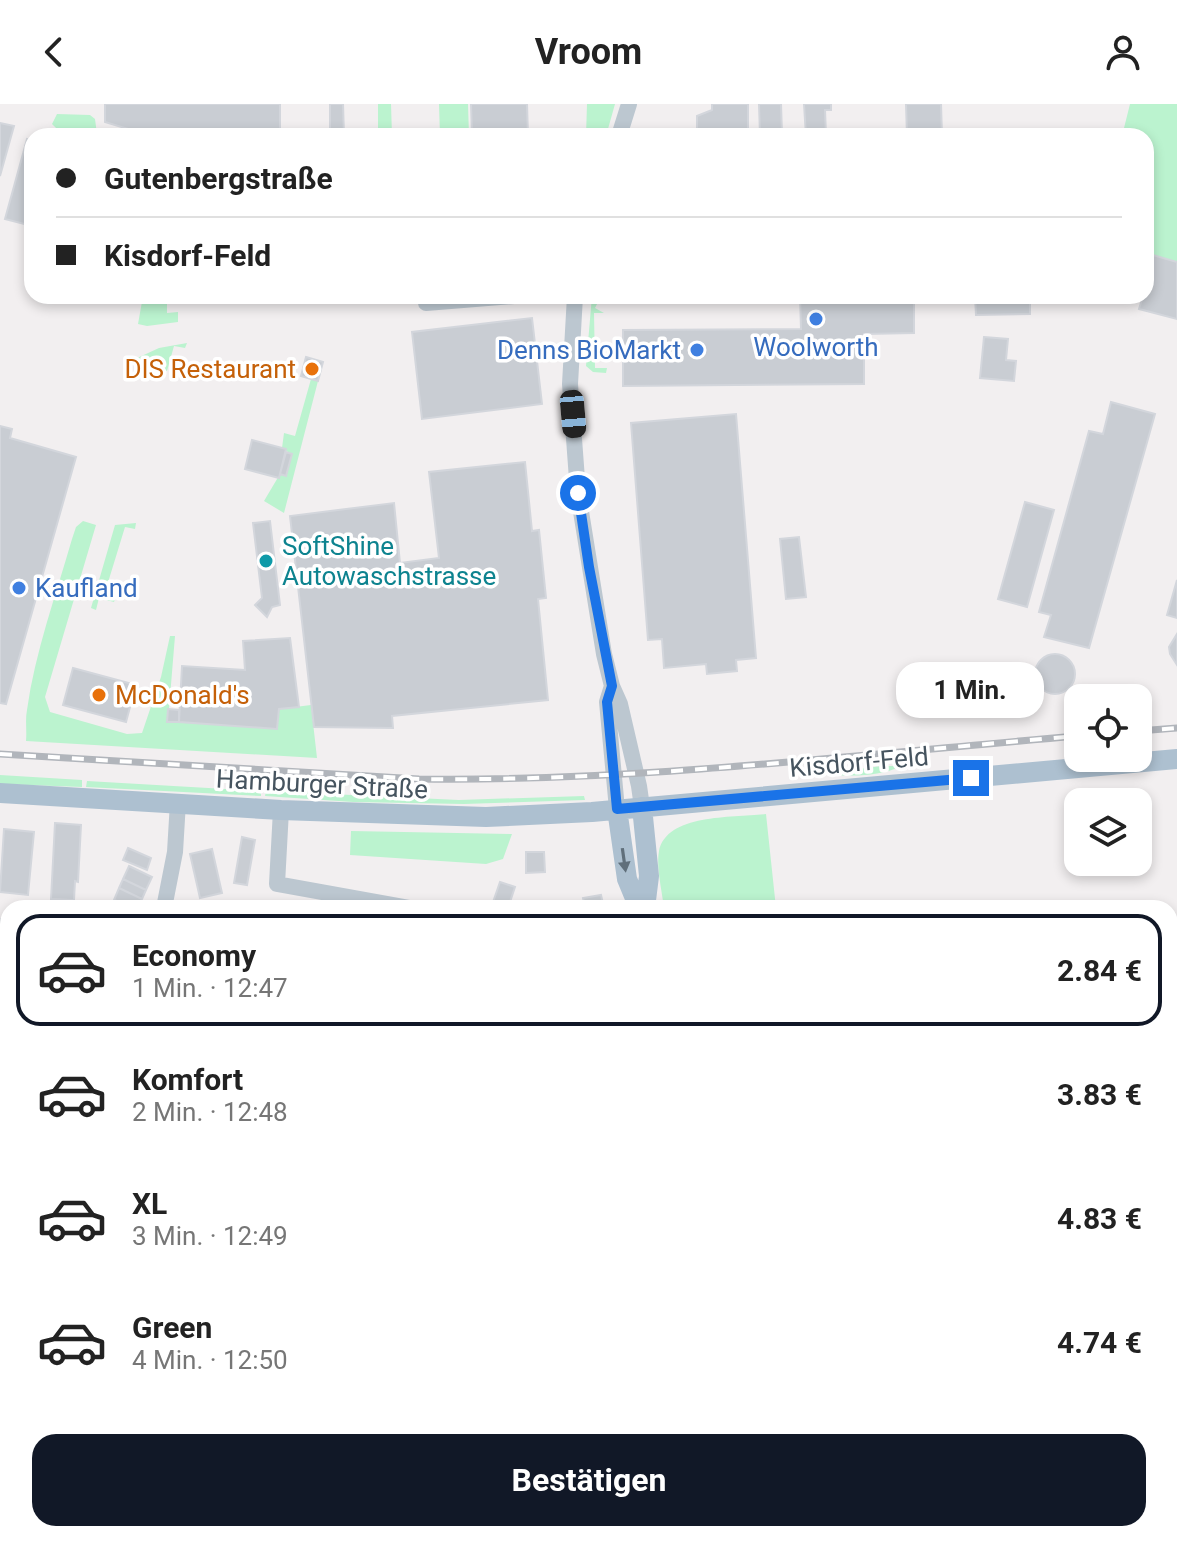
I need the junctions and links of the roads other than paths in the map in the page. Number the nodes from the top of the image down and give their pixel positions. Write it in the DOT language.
graph roads {
  1 [pos="629,104"];
  2 [pos="622,128"];
  3 [pos="575,304"];
  4 [pos="612,686"];
  5 [pos="1177,759"];
  6 [pos="0,793"];
  7 [pos="178,802"];
  8 [pos="642,807"];
  9 [pos="617,809"];
  10 [pos="281,810"];
  11 [pos="166,900"];
  12 [pos="366,900"];
  13 [pos="638,900"];
  14 [pos="644,900"];
  1 -- 2 [label="street"];
  3 -- 4 [label="street"];
  4 -- 8 [label="street"];
  4 -- 9 [label="street"];
  5 -- 8 [label="main road, Kisdorf-Feld"];
  6 -- 7 [label="main road, Hamburger Straße"];
  7 -- 10 [label="main road, Hamburger Straße"];
  7 -- 11 [label="street"];
  8 -- 9 [label="main road, Hamburger Straße"];
  8 -- 14 [label="main road"];
  9 -- 10 [label="main road, Hamburger Straße"];
  9 -- 13 [label="main road, one-way"];
  10 -- 12 [label="street"];
}
